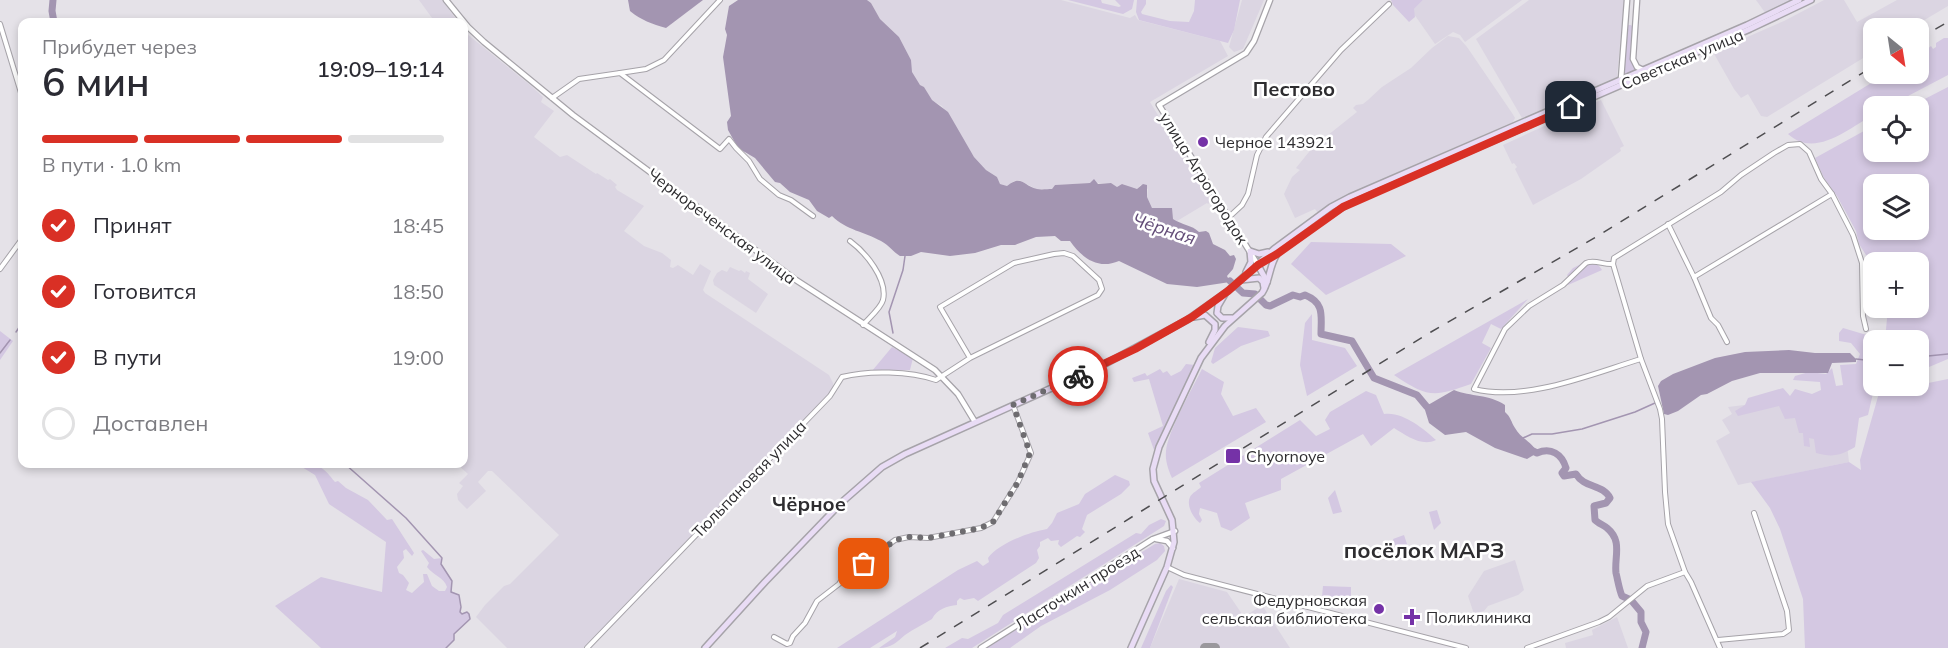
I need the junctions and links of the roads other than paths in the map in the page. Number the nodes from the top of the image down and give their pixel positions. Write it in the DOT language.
graph roads {
  1 [pos="446,0"];
  2 [pos="720,0"];
  3 [pos="1270,0"];
  4 [pos="1627,0"];
  5 [pos="1637,0"];
  6 [pos="1799,0"];
  7 [pos="1811,0"];
  8 [pos="1389,4"];
  9 [pos="461,18"];
  10 [pos="0,24"];
  11 [pos="468,27"];
  12 [pos="1643,70"];
  13 [pos="620,73"];
  14 [pos="1621,79"];
  15 [pos="18,83"];
  16 [pos="552,98"];
  17 [pos="1832,194"];
  18 [pos="813,216"];
  19 [pos="1228,218"];
  20 [pos="1668,224"];
  21 [pos="850,241"];
  22 [pos="18,244"];
  23 [pos="1250,251"];
  24 [pos="1276,251"];
  25 [pos="1613,264"];
  26 [pos="1258,265"];
  27 [pos="0,269"];
  28 [pos="1695,277"];
  29 [pos="1240,281"];
  30 [pos="1267,282"];
  31 [pos="1228,291"];
  32 [pos="1261,293"];
  33 [pos="1192,317"];
  34 [pos="1234,317"];
  35 [pos="863,325"];
  36 [pos="1866,329"];
  37 [pos="1727,342"];
  38 [pos="970,358"];
  39 [pos="1201,358"];
  40 [pos="1641,359"];
  41 [pos="942,376"];
  42 [pos="936,380"];
  43 [pos="950,385"];
  44 [pos="1013,405"];
  45 [pos="975,422"];
  46 [pos="1754,513"];
  47 [pos="1175,531"];
  48 [pos="1153,539"];
  49 [pos="1173,548"];
  50 [pos="1167,567"];
  51 [pos="1685,572"];
  52 [pos="774,637"];
  53 [pos="1718,640"];
  54 [pos="587,648"];
  55 [pos="705,648"];
  56 [pos="981,648"];
  57 [pos="1131,648"];
  58 [pos="1466,648"];
  59 [pos="1527,648"];
  60 [pos="1720,648"];
  1 -- 9 [label="street, Чернореченская улица"];
  2 -- 13 [label="street"];
  3 -- 19 [label="street, улица Агрогородок"];
  4 -- 14 [label="street"];
  5 -- 12 [label="street"];
  6 -- 12 [label="main road, Советская улица"];
  7 -- 24 [label="main road, Советская улица"];
  8 -- 19 [label="street"];
  10 -- 15 [label="street"];
  11 -- 16 [label="street, Чернореченская улица"];
  12 -- 14 [label="main road, Советская улица"];
  13 -- 16 [label="street"];
  13 -- 18 [label="street"];
  14 -- 24 [label="main road, Советская улица"];
  16 -- 35 [label="street, Чернореченская улица"];
  17 -- 20 [label="street"];
  17 -- 28 [label="street"];
  17 -- 36 [label="street"];
  19 -- 23 [label="street, улица Агрогородок"];
  20 -- 25 [label="street"];
  20 -- 28 [label="street"];
  21 -- 35 [label="street"];
  22 -- 27 [label="street"];
  23 -- 24 [label="main road"];
  23 -- 26 [label="street, улица Агрогородок"];
  23 -- 29 [label="main road"];
  24 -- 26 [label="main road, Советская улица"];
  24 -- 30 [label="main road"];
  25 -- 40 [label="street"];
  25 -- 40 [label="street"];
  26 -- 29 [label="main road, Советская улица"];
  26 -- 30 [label="main road"];
  28 -- 37 [label="street"];
  29 -- 31 [label="main road, Советская улица"];
  29 -- 32 [label="main road"];
  30 -- 32 [label="main road"];
  31 -- 33 [label="main road, Советская улица"];
  31 -- 34 [label="main road"];
  32 -- 34 [label="main road"];
  33 -- 39 [label="main road"];
  33 -- 44 [label="main road, Советская улица"];
  34 -- 39 [label="main road"];
  35 -- 41 [label="street, Чернореченская улица"];
  38 -- 38 [label="street"];
  38 -- 41 [label="street"];
  39 -- 47 [label="main road"];
  40 -- 51 [label="street"];
  41 -- 42 [label="street"];
  41 -- 43 [label="street, Чернореченская улица"];
  42 -- 43 [label="street, Тюльпановая улица"];
  42 -- 54 [label="street, Тюльпановая улица"];
  43 -- 45 [label="street, Чернореченская улица"];
  44 -- 45 [label="main road, Советская улица"];
  44 -- 52 [label="street"];
  45 -- 55 [label="main road, Советская улица"];
  46 -- 53 [label="street"];
  47 -- 48 [label="street, Ласточкин проезд"];
  47 -- 49 [label="main road"];
  48 -- 49 [label="street"];
  48 -- 56 [label="street, Ласточкин проезд"];
  49 -- 50 [label="main road"];
  50 -- 57 [label="main road"];
  50 -- 58 [label="street"];
  51 -- 53 [label="street"];
  51 -- 59 [label="street"];
  53 -- 60 [label="street"];
}
